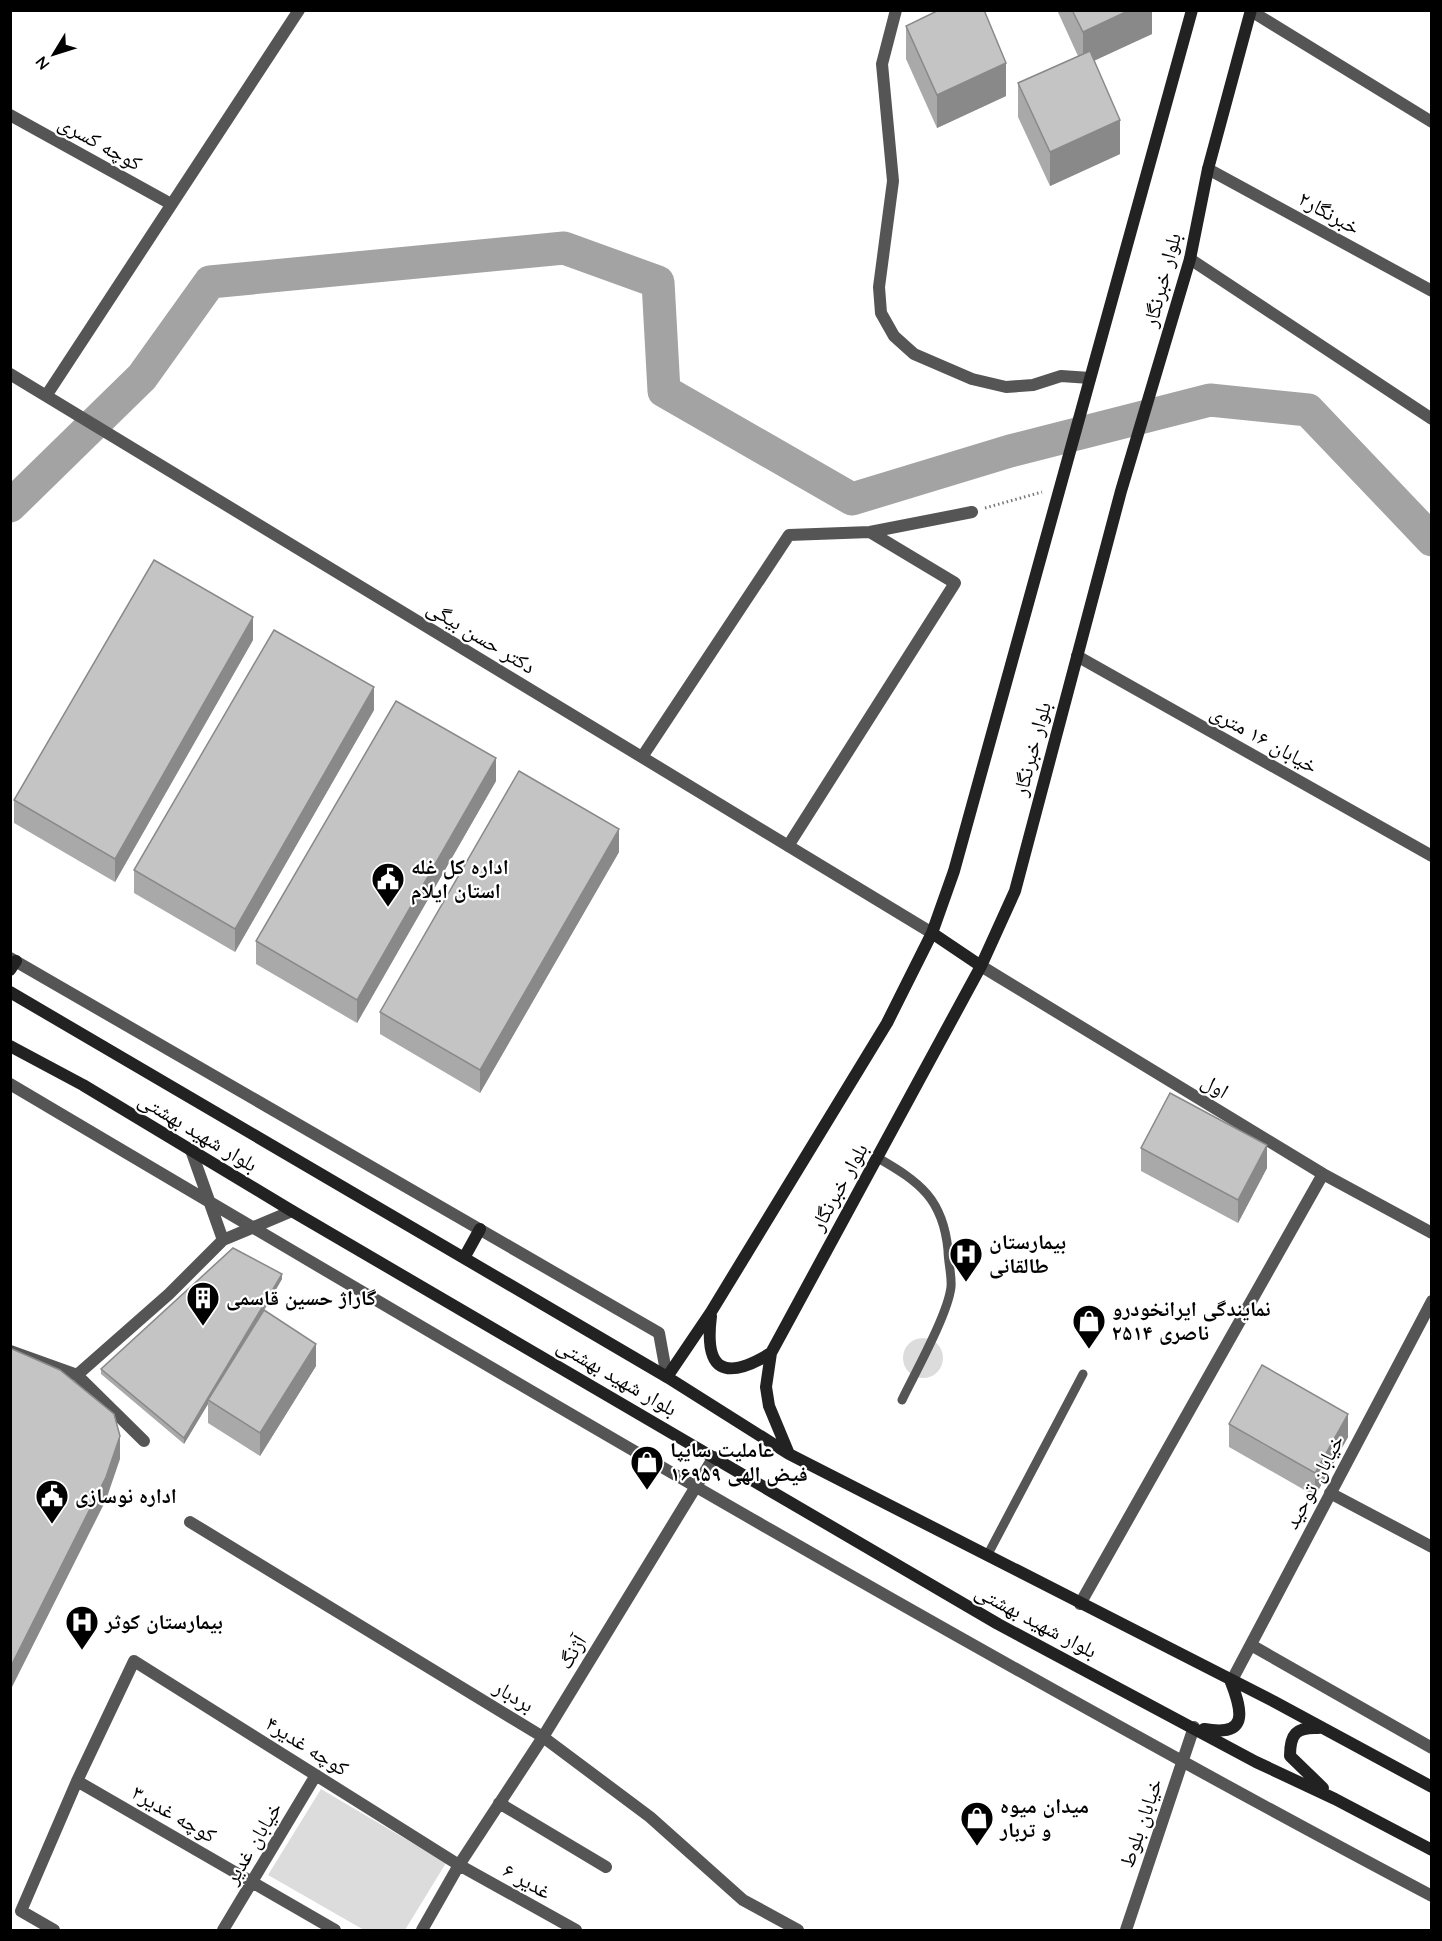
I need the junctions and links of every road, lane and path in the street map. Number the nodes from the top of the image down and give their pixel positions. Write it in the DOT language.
graph roads {
  1 [pos="299,10"];
  2 [pos="896,10"];
  3 [pos="1192,10"];
  4 [pos="1251,11"];
  5 [pos="10,115"];
  6 [pos="1431,122"];
  7 [pos="1208,169"];
  8 [pos="171,204"];
  9 [pos="1190,259"];
  10 [pos="1431,291"];
  11 [pos="10,374"];
  12 [pos="1090,378"];
  13 [pos="46,396"];
  14 [pos="1431,419"];
  15 [pos="1060,486"];
  16 [pos="972,512"];
  17 [pos="870,532"];
  18 [pos="1077,656"];
  19 [pos="642,757"];
  20 [pos="788,846"];
  21 [pos="1431,856"];
  22 [pos="932,933"];
  23 [pos="12,963"];
  24 [pos="981,966"];
  25 [pos="10,992"];
  26 [pos="10,1046"];
  27 [pos="10,1084"];
  28 [pos="191,1150"];
  29 [pos="878,1158"];
  30 [pos="1323,1174"];
  31 [pos="210,1202"];
  32 [pos="292,1211"];
  33 [pos="254,1228"];
  34 [pos="480,1229"];
  35 [pos="1431,1233"];
  36 [pos="223,1240"];
  37 [pos="464,1258"];
  38 [pos="1431,1301"];
  39 [pos="711,1312"];
  40 [pos="10,1351"];
  41 [pos="771,1353"];
  42 [pos="1083,1374"];
  43 [pos="78,1375"];
  44 [pos="668,1377"];
  45 [pos="902,1400"];
  46 [pos="144,1441"];
  47 [pos="789,1454"];
  48 [pos="714,1457"];
  49 [pos="696,1486"];
  50 [pos="1330,1493"];
  51 [pos="190,1522"];
  52 [pos="1431,1546"];
  53 [pos="987,1556"];
  54 [pos="1080,1604"];
  55 [pos="1251,1645"];
  56 [pos="1231,1682"];
  57 [pos="1194,1727"];
  58 [pos="1322,1728"];
  59 [pos="543,1737"];
  60 [pos="1431,1748"];
  61 [pos="1182,1763"];
  62 [pos="316,1775"];
  63 [pos="77,1781"];
  64 [pos="1431,1787"];
  65 [pos="1335,1799"];
  66 [pos="499,1803"];
  67 [pos="1431,1851"];
  68 [pos="459,1865"];
  69 [pos="606,1867"];
  70 [pos="253,1881"];
  71 [pos="1431,1894"];
  72 [pos="54,1930"];
  73 [pos="223,1930"];
  74 [pos="334,1930"];
  75 [pos="422,1930"];
  76 [pos="576,1930"];
  77 [pos="798,1930"];
  78 [pos="1126,1930"];
  1 -- 8 [label="street"];
  2 -- 12 [label="street"];
  3 -- 12 [label="main road, بلوار خبرنگار"];
  4 -- 6 [label="street"];
  4 -- 7 [label="main road, بلوار خبرنگار"];
  5 -- 8 [label="street, کوچه کسری"];
  7 -- 9 [label="main road, بلوار خبرنگار"];
  7 -- 10 [label="street, خبرنگار۲"];
  8 -- 13 [label="street"];
  9 -- 14 [label="street"];
  9 -- 18 [label="main road, بلوار خبرنگار"];
  11 -- 13 [label="street, دکتر حسن بیگی"];
  12 -- 15 [label="main road, بلوار خبرنگار"];
  13 -- 19 [label="street, دکتر حسن بیگی"];
  15 -- 16 [label="path"];
  15 -- 22 [label="main road, بلوار خبرنگار"];
  16 -- 17 [label="street"];
  17 -- 19 [label="street"];
  17 -- 20 [label="street"];
  18 -- 21 [label="street, خیابان ۱۶ متری"];
  18 -- 24 [label="main road, بلوار خبرنگار"];
  19 -- 20 [label="street, دکتر حسن بیگی"];
  20 -- 22 [label="street, دکتر حسن بیگی"];
  22 -- 24 [label="main road"];
  22 -- 39 [label="main road, بلوار خبرنگار"];
  23 -- 34 [label="street"];
  24 -- 29 [label="main road, بلوار خبرنگار"];
  24 -- 30 [label="street, اول"];
  25 -- 37 [label="main road, بلوار شهید بهشتی"];
  26 -- 28 [label="main road, بلوار شهید بهشتی"];
  27 -- 31 [label="street"];
  28 -- 31 [label="street"];
  28 -- 32 [label="main road, بلوار شهید بهشتی"];
  29 -- 41 [label="main road, بلوار خبرنگار"];
  29 -- 45 [label="lane"];
  30 -- 35 [label="street, اول"];
  30 -- 54 [label="street"];
  31 -- 33 [label="street"];
  31 -- 36 [label="street"];
  32 -- 33 [label="street"];
  32 -- 48 [label="main road, بلوار شهید بهشتی"];
  33 -- 36 [label="street"];
  33 -- 49 [label="street"];
  34 -- 37 [label="main road"];
  34 -- 44 [label="street"];
  36 -- 43 [label="street"];
  37 -- 44 [label="main road, بلوار شهید بهشتی"];
  38 -- 50 [label="street, خیابان توحید"];
  39 -- 41 [label="main road"];
  39 -- 44 [label="main road, بلوار خبرنگار"];
  40 -- 43 [label="street"];
  41 -- 47 [label="main road, بلوار خبرنگار"];
  42 -- 53 [label="lane"];
  43 -- 46 [label="street"];
  44 -- 47 [label="main road, بلوار شهید بهشتی"];
  47 -- 53 [label="main road, بلوار شهید بهشتی"];
  48 -- 49 [label="street, آژنگ"];
  48 -- 57 [label="main road, بلوار شهید بهشتی"];
  49 -- 59 [label="street, آژنگ"];
  49 -- 61 [label="street"];
  50 -- 52 [label="street"];
  50 -- 55 [label="street, خیابان توحید"];
  51 -- 59 [label="street, بردبار"];
  53 -- 54 [label="main road, بلوار شهید بهشتی"];
  54 -- 56 [label="main road, بلوار شهید بهشتی"];
  55 -- 56 [label="street, خیابان توحید"];
  55 -- 60 [label="street"];
  56 -- 57 [label="main road"];
  56 -- 58 [label="main road, بلوار شهید بهشتی"];
  57 -- 61 [label="street, خیابان بلوط"];
  57 -- 65 [label="main road, بلوار شهید بهشتی"];
  58 -- 64 [label="main road, بلوار شهید بهشتی"];
  58 -- 65 [label="main road"];
  59 -- 66 [label="street, آژنگ"];
  59 -- 77 [label="street, بردبار"];
  61 -- 71 [label="street"];
  61 -- 78 [label="street, خیابان بلوط"];
  62 -- 63 [label="street, کوچه غدیر۴"];
  62 -- 68 [label="street, کوچه غدیر۴"];
  62 -- 70 [label="street, خیابان غدیر"];
  63 -- 70 [label="street, کوچه غدیر۳"];
  63 -- 72 [label="street"];
  65 -- 67 [label="main road, بلوار شهید بهشتی"];
  66 -- 68 [label="street, آژنگ"];
  66 -- 69 [label="street"];
  68 -- 75 [label="street, آژنگ"];
  68 -- 76 [label="street, غدیر ۶"];
  70 -- 73 [label="street, خیابان غدیر"];
  70 -- 74 [label="street, کوچه غدیر۳"];
}
